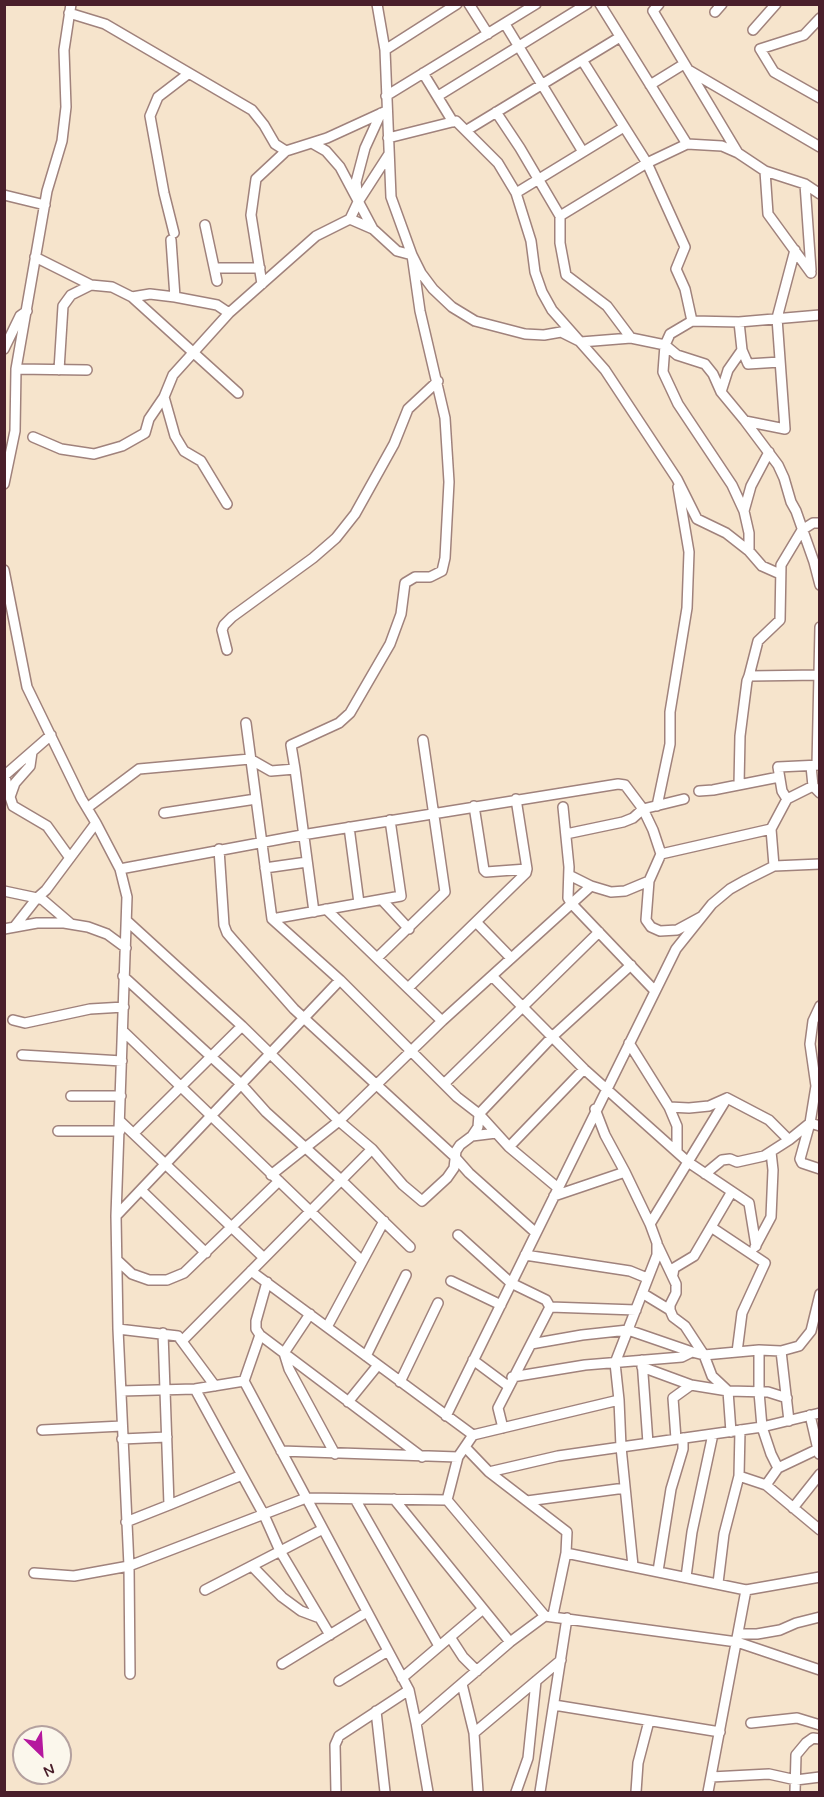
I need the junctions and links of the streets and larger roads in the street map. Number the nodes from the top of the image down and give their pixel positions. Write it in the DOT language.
graph roads {
  1 [pos="377,4"];
  2 [pos="457,4"];
  3 [pos="469,4"];
  4 [pos="536,4"];
  5 [pos="587,4"];
  6 [pos="600,4"];
  7 [pos="659,4"];
  8 [pos="776,4"];
  9 [pos="575,8"];
  10 [pos="70,9"];
  11 [pos="819,18"];
  12 [pos="505,24"];
  13 [pos="753,30"];
  14 [pos="488,34"];
  15 [pos="620,37"];
  16 [pos="519,46"];
  17 [pos="384,50"];
  18 [pos="582,60"];
  19 [pos="686,67"];
  20 [pos="189,74"];
  21 [pos="423,74"];
  22 [pos="542,84"];
  23 [pos="650,85"];
  24 [pos="386,96"];
  25 [pos="438,96"];
  26 [pos="819,98"];
  27 [pos="384,112"];
  28 [pos="496,112"];
  29 [pos="453,122"];
  30 [pos="624,127"];
  31 [pos="467,130"];
  32 [pos="388,138"];
  33 [pos="312,144"];
  34 [pos="687,144"];
  35 [pos="819,147"];
  36 [pos="286,151"];
  37 [pos="583,152"];
  38 [pos="738,153"];
  39 [pos="389,154"];
  40 [pos="646,163"];
  41 [pos="765,171"];
  42 [pos="538,179"];
  43 [pos="805,184"];
  44 [pos="516,193"];
  45 [pos="819,194"];
  46 [pos="4,195"];
  47 [pos="358,202"];
  48 [pos="45,205"];
  49 [pos="560,216"];
  50 [pos="350,219"];
  51 [pos="206,225"];
  52 [pos="373,229"];
  53 [pos="795,250"];
  54 [pos="412,255"];
  55 [pos="36,256"];
  56 [pos="215,268"];
  57 [pos="260,268"];
  58 [pos="815,273"];
  59 [pos="217,281"];
  60 [pos="262,284"];
  61 [pos="91,285"];
  62 [pos="132,297"];
  63 [pos="175,297"];
  64 [pos="27,311"];
  65 [pos="229,313"];
  66 [pos="819,316"];
  67 [pos="777,318"];
  68 [pos="692,321"];
  69 [pos="739,321"];
  70 [pos="631,338"];
  71 [pos="581,342"];
  72 [pos="665,345"];
  73 [pos="4,349"];
  74 [pos="742,350"];
  75 [pos="194,351"];
  76 [pos="780,362"];
  77 [pos="16,369"];
  78 [pos="59,370"];
  79 [pos="87,370"];
  80 [pos="438,381"];
  81 [pos="721,392"];
  82 [pos="238,393"];
  83 [pos="164,397"];
  84 [pos="745,421"];
  85 [pos="33,438"];
  86 [pos="769,453"];
  87 [pos="677,479"];
  88 [pos="4,484"];
  89 [pos="227,504"];
  90 [pos="744,511"];
  91 [pos="819,523"];
  92 [pos="802,530"];
  93 [pos="749,551"];
  94 [pos="4,570"];
  95 [pos="780,574"];
  96 [pos="819,585"];
  97 [pos="819,627"];
  98 [pos="227,650"];
  99 [pos="819,675"];
  100 [pos="749,676"];
  101 [pos="246,723"];
  102 [pos="51,735"];
  103 [pos="423,740"];
  104 [pos="32,752"];
  105 [pos="250,759"];
  106 [pos="816,765"];
  107 [pos="295,769"];
  108 [pos="5,776"];
  109 [pos="779,777"];
  110 [pos="739,785"];
  111 [pos="816,790"];
  112 [pos="699,791"];
  113 [pos="10,797"];
  114 [pos="256,799"];
  115 [pos="516,799"];
  116 [pos="684,799"];
  117 [pos="787,799"];
  118 [pos="474,806"];
  119 [pos="657,806"];
  120 [pos="563,807"];
  121 [pos="87,808"];
  122 [pos="643,809"];
  123 [pos="164,813"];
  124 [pos="434,813"];
  125 [pos="390,820"];
  126 [pos="96,823"];
  127 [pos="349,827"];
  128 [pos="771,830"];
  129 [pos="566,834"];
  130 [pos="302,835"];
  131 [pos="261,843"];
  132 [pos="219,849"];
  133 [pos="661,854"];
  134 [pos="70,858"];
  135 [pos="307,862"];
  136 [pos="819,864"];
  137 [pos="774,866"];
  138 [pos="265,868"];
  139 [pos="120,869"];
  140 [pos="527,869"];
  141 [pos="501,871"];
  142 [pos="569,875"];
  143 [pos="649,881"];
  144 [pos="591,886"];
  145 [pos="511,888"];
  146 [pos="4,891"];
  147 [pos="37,898"];
  148 [pos="382,900"];
  149 [pos="359,903"];
  150 [pos="571,903"];
  151 [pos="326,909"];
  152 [pos="314,912"];
  153 [pos="701,917"];
  154 [pos="272,919"];
  155 [pos="127,921"];
  156 [pos="476,922"];
  157 [pos="71,924"];
  158 [pos="15,926"];
  159 [pos="409,928"];
  160 [pos="4,929"];
  161 [pos="599,932"];
  162 [pos="126,948"];
  163 [pos="377,958"];
  164 [pos="511,958"];
  165 [pos="631,965"];
  166 [pos="123,976"];
  167 [pos="492,976"];
  168 [pos="340,980"];
  169 [pos="408,988"];
  170 [pos="655,991"];
  171 [pos="524,1006"];
  172 [pos="819,1006"];
  173 [pos="124,1007"];
  174 [pos="304,1018"];
  175 [pos="13,1020"];
  176 [pos="442,1021"];
  177 [pos="242,1026"];
  178 [pos="123,1031"];
  179 [pos="553,1036"];
  180 [pos="629,1043"];
  181 [pos="411,1052"];
  182 [pos="270,1054"];
  183 [pos="22,1055"];
  184 [pos="212,1058"];
  185 [pos="122,1061"];
  186 [pos="584,1069"];
  187 [pos="445,1083"];
  188 [pos="242,1084"];
  189 [pos="375,1085"];
  190 [pos="182,1086"];
  191 [pos="607,1088"];
  192 [pos="71,1096"];
  193 [pos="121,1096"];
  194 [pos="727,1098"];
  195 [pos="669,1107"];
  196 [pos="595,1109"];
  197 [pos="479,1114"];
  198 [pos="211,1116"];
  199 [pos="339,1121"];
  200 [pos="815,1125"];
  201 [pos="120,1126"];
  202 [pos="58,1131"];
  203 [pos="134,1133"];
  204 [pos="496,1133"];
  205 [pos="472,1136"];
  206 [pos="789,1140"];
  207 [pos="508,1146"];
  208 [pos="305,1149"];
  209 [pos="372,1149"];
  210 [pos="677,1152"];
  211 [pos="771,1152"];
  212 [pos="454,1156"];
  213 [pos="688,1162"];
  214 [pos="165,1164"];
  215 [pos="819,1169"];
  216 [pos="625,1172"];
  217 [pos="705,1174"];
  218 [pos="275,1178"];
  219 [pos="340,1179"];
  220 [pos="141,1190"];
  221 [pos="556,1192"];
  222 [pos="731,1193"];
  223 [pos="310,1210"];
  224 [pos="116,1216"];
  225 [pos="384,1221"];
  226 [pos="650,1224"];
  227 [pos="711,1227"];
  228 [pos="232,1228"];
  229 [pos="536,1233"];
  230 [pos="458,1235"];
  231 [pos="657,1243"];
  232 [pos="410,1247"];
  233 [pos="753,1251"];
  234 [pos="206,1253"];
  235 [pos="525,1255"];
  236 [pos="264,1258"];
  237 [pos="117,1260"];
  238 [pos="362,1262"];
  239 [pos="251,1270"];
  240 [pos="673,1274"];
  241 [pos="406,1275"];
  242 [pos="647,1278"];
  243 [pos="451,1281"];
  244 [pos="267,1282"];
  245 [pos="511,1283"];
  246 [pos="642,1293"];
  247 [pos="819,1294"];
  248 [pos="438,1303"];
  249 [pos="501,1305"];
  250 [pos="550,1307"];
  251 [pos="636,1310"];
  252 [pos="670,1310"];
  253 [pos="310,1314"];
  254 [pos="327,1327"];
  255 [pos="118,1329"];
  256 [pos="628,1330"];
  257 [pos="163,1333"];
  258 [pos="260,1335"];
  259 [pos="182,1341"];
  260 [pos="531,1344"];
  261 [pos="759,1350"];
  262 [pos="781,1351"];
  263 [pos="692,1352"];
  264 [pos="737,1352"];
  265 [pos="284,1353"];
  266 [pos="704,1355"];
  267 [pos="366,1356"];
  268 [pos="473,1360"];
  269 [pos="615,1363"];
  270 [pos="642,1364"];
  271 [pos="378,1365"];
  272 [pos="244,1381"];
  273 [pos="400,1382"];
  274 [pos="510,1382"];
  275 [pos="691,1385"];
  276 [pos="216,1386"];
  277 [pos="195,1389"];
  278 [pos="165,1390"];
  279 [pos="120,1391"];
  280 [pos="728,1391"];
  281 [pos="759,1392"];
  282 [pos="788,1398"];
  283 [pos="619,1400"];
  284 [pos="348,1402"];
  285 [pos="815,1414"];
  286 [pos="446,1416"];
  287 [pos="789,1421"];
  288 [pos="122,1426"];
  289 [pos="762,1427"];
  290 [pos="503,1428"];
  291 [pos="42,1430"];
  292 [pos="736,1431"];
  293 [pos="714,1434"];
  294 [pos="473,1435"];
  295 [pos="167,1437"];
  296 [pos="123,1439"];
  297 [pos="680,1439"];
  298 [pos="648,1443"];
  299 [pos="465,1447"];
  300 [pos="621,1447"];
  301 [pos="282,1451"];
  302 [pos="819,1452"];
  303 [pos="335,1454"];
  304 [pos="422,1457"];
  305 [pos="458,1457"];
  306 [pos="778,1468"];
  307 [pos="489,1472"];
  308 [pos="819,1474"];
  309 [pos="242,1475"];
  310 [pos="739,1476"];
  311 [pos="766,1485"];
  312 [pos="625,1488"];
  313 [pos="306,1498"];
  314 [pos="355,1499"];
  315 [pos="394,1499"];
  316 [pos="447,1500"];
  317 [pos="527,1501"];
  318 [pos="169,1505"];
  319 [pos="794,1508"];
  320 [pos="264,1515"];
  321 [pos="126,1522"];
  322 [pos="323,1529"];
  323 [pos="819,1530"];
  324 [pos="280,1551"];
  325 [pos="566,1553"];
  326 [pos="129,1566"];
  327 [pos="252,1566"];
  328 [pos="633,1566"];
  329 [pos="658,1571"];
  330 [pos="34,1573"];
  331 [pos="686,1577"];
  332 [pos="819,1577"];
  333 [pos="718,1583"];
  334 [pos="205,1590"];
  335 [pos="746,1590"];
  336 [pos="483,1609"];
  337 [pos="367,1612"];
  338 [pos="549,1616"];
  339 [pos="819,1617"];
  340 [pos="318,1618"];
  341 [pos="567,1618"];
  342 [pos="330,1635"];
  343 [pos="450,1637"];
  344 [pos="737,1638"];
  345 [pos="510,1642"];
  346 [pos="439,1646"];
  347 [pos="388,1651"];
  348 [pos="561,1660"];
  349 [pos="282,1664"];
  350 [pos="819,1670"];
  351 [pos="477,1671"];
  352 [pos="130,1674"];
  353 [pos="402,1678"];
  354 [pos="536,1680"];
  355 [pos="339,1681"];
  356 [pos="462,1684"];
  357 [pos="409,1690"];
  358 [pos="554,1705"];
  359 [pos="376,1711"];
  360 [pos="649,1721"];
  361 [pos="751,1722"];
  362 [pos="417,1723"];
  363 [pos="819,1727"];
  364 [pos="720,1732"];
  365 [pos="474,1733"];
  366 [pos="816,1739"];
  367 [pos="711,1777"];
  368 [pos="819,1777"];
  369 [pos="796,1780"];
  370 [pos="336,1792"];
  371 [pos="385,1792"];
  372 [pos="428,1792"];
  373 [pos="478,1792"];
  374 [pos="516,1792"];
  375 [pos="540,1792"];
  376 [pos="636,1792"];
  377 [pos="708,1792"];
  378 [pos="795,1792"];
  1 -- 17 [label="street"];
  2 -- 17 [label="street"];
  3 -- 14 [label="street"];
  4 -- 12 [label="street"];
  5 -- 9 [label="street"];
  6 -- 15 [label="street"];
  7 -- 19 [label="street"];
  8 -- 13 [label="street"];
  9 -- 16 [label="street"];
  10 -- 20 [label="street"];
  10 -- 48 [label="street"];
  11 -- 26 [label="street"];
  12 -- 14 [label="street"];
  12 -- 16 [label="street"];
  14 -- 21 [label="street"];
  15 -- 18 [label="street"];
  15 -- 23 [label="street"];
  16 -- 22 [label="street"];
  16 -- 25 [label="street"];
  17 -- 24 [label="street"];
  18 -- 22 [label="street"];
  18 -- 30 [label="street"];
  19 -- 23 [label="street"];
  19 -- 35 [label="street"];
  19 -- 38 [label="street"];
  20 -- 36 [label="street"];
  20 -- 63 [label="street"];
  21 -- 24 [label="street"];
  21 -- 25 [label="street"];
  22 -- 28 [label="street"];
  22 -- 37 [label="street"];
  23 -- 34 [label="street"];
  24 -- 27 [label="street"];
  25 -- 29 [label="street"];
  27 -- 32 [label="street"];
  27 -- 33 [label="street"];
  27 -- 47 [label="street"];
  28 -- 31 [label="street"];
  28 -- 42 [label="street"];
  29 -- 31 [label="street"];
  29 -- 32 [label="street"];
  30 -- 37 [label="street"];
  30 -- 40 [label="street"];
  31 -- 44 [label="street"];
  32 -- 39 [label="street"];
  33 -- 36 [label="street"];
  33 -- 47 [label="street"];
  34 -- 38 [label="street"];
  34 -- 40 [label="street"];
  36 -- 57 [label="street"];
  37 -- 42 [label="street"];
  38 -- 41 [label="street"];
  39 -- 47 [label="street"];
  39 -- 54 [label="street"];
  40 -- 49 [label="street"];
  40 -- 68 [label="street"];
  41 -- 43 [label="street"];
  41 -- 53 [label="street"];
  42 -- 44 [label="street"];
  42 -- 49 [label="street"];
  43 -- 45 [label="street"];
  43 -- 58 [label="street"];
  44 -- 71 [label="street"];
  46 -- 48 [label="street"];
  47 -- 50 [label="street"];
  47 -- 52 [label="street"];
  48 -- 55 [label="street"];
  49 -- 70 [label="street"];
  50 -- 52 [label="street"];
  50 -- 60 [label="street"];
  51 -- 56 [label="street"];
  52 -- 54 [label="street"];
  53 -- 58 [label="street"];
  53 -- 67 [label="street"];
  54 -- 71 [label="street"];
  54 -- 80 [label="street"];
  55 -- 61 [label="street"];
  55 -- 64 [label="street"];
  56 -- 57 [label="street"];
  56 -- 59 [label="street"];
  57 -- 60 [label="street"];
  60 -- 65 [label="street"];
  61 -- 62 [label="street"];
  61 -- 78 [label="street"];
  62 -- 63 [label="street"];
  62 -- 75 [label="street"];
  63 -- 65 [label="street"];
  64 -- 73 [label="street"];
  64 -- 77 [label="street"];
  65 -- 75 [label="street"];
  66 -- 67 [label="street"];
  67 -- 69 [label="street"];
  67 -- 76 [label="street"];
  68 -- 69 [label="street"];
  68 -- 72 [label="street"];
  69 -- 74 [label="street"];
  70 -- 71 [label="street"];
  70 -- 72 [label="street"];
  71 -- 87 [label="street"];
  72 -- 81 [label="street"];
  72 -- 90 [label="street"];
  74 -- 76 [label="street"];
  74 -- 81 [label="street"];
  75 -- 82 [label="street"];
  75 -- 83 [label="street"];
  76 -- 84 [label="street"];
  77 -- 78 [label="street"];
  77 -- 88 [label="street"];
  78 -- 79 [label="street"];
  80 -- 98 [label="street"];
  80 -- 107 [label="street"];
  81 -- 84 [label="street"];
  83 -- 85 [label="street"];
  83 -- 89 [label="street"];
  84 -- 86 [label="street"];
  86 -- 90 [label="street"];
  86 -- 92 [label="street"];
  87 -- 93 [label="street"];
  87 -- 119 [label="street"];
  90 -- 93 [label="street"];
  91 -- 92 [label="street"];
  92 -- 95 [label="street"];
  92 -- 96 [label="street"];
  93 -- 95 [label="street"];
  94 -- 102 [label="street"];
  95 -- 100 [label="street"];
  97 -- 99 [label="street"];
  99 -- 100 [label="street"];
  99 -- 106 [label="street"];
  100 -- 110 [label="street"];
  101 -- 105 [label="street"];
  102 -- 104 [label="street"];
  102 -- 121 [label="street"];
  103 -- 124 [label="street"];
  104 -- 108 [label="street"];
  104 -- 113 [label="street"];
  105 -- 107 [label="street"];
  105 -- 114 [label="street"];
  105 -- 121 [label="street"];
  106 -- 109 [label="street"];
  106 -- 111 [label="street"];
  107 -- 130 [label="street"];
  108 -- 113 [label="street"];
  109 -- 110 [label="street"];
  109 -- 117 [label="street"];
  110 -- 112 [label="street"];
  111 -- 117 [label="street"];
  113 -- 134 [label="street"];
  114 -- 123 [label="street"];
  114 -- 131 [label="street"];
  115 -- 118 [label="street"];
  115 -- 122 [label="street"];
  115 -- 140 [label="street"];
  116 -- 119 [label="street"];
  117 -- 128 [label="street"];
  118 -- 124 [label="street"];
  118 -- 141 [label="street"];
  119 -- 122 [label="street"];
  120 -- 129 [label="street"];
  121 -- 126 [label="street"];
  122 -- 129 [label="street"];
  122 -- 133 [label="street"];
  124 -- 125 [label="street"];
  124 -- 159 [label="street"];
  125 -- 127 [label="street"];
  125 -- 148 [label="street"];
  126 -- 134 [label="street"];
  126 -- 139 [label="street"];
  127 -- 130 [label="street"];
  127 -- 149 [label="street"];
  128 -- 133 [label="street"];
  128 -- 137 [label="street"];
  129 -- 142 [label="street"];
  130 -- 131 [label="street"];
  130 -- 135 [label="street"];
  131 -- 132 [label="street"];
  131 -- 138 [label="street"];
  132 -- 139 [label="street"];
  132 -- 174 [label="street"];
  133 -- 143 [label="street"];
  134 -- 147 [label="street"];
  135 -- 138 [label="street"];
  135 -- 152 [label="street"];
  136 -- 137 [label="street"];
  137 -- 153 [label="street"];
  138 -- 154 [label="street"];
  139 -- 155 [label="street"];
  140 -- 141 [label="street"];
  140 -- 145 [label="street"];
  141 -- 145 [label="street"];
  142 -- 144 [label="street"];
  142 -- 150 [label="street"];
  143 -- 144 [label="street"];
  143 -- 153 [label="street"];
  144 -- 150 [label="street"];
  145 -- 156 [label="street"];
  146 -- 147 [label="street"];
  147 -- 157 [label="street"];
  147 -- 158 [label="street"];
  148 -- 149 [label="street"];
  148 -- 159 [label="street"];
  149 -- 151 [label="street"];
  150 -- 161 [label="street"];
  150 -- 164 [label="street"];
  151 -- 152 [label="street"];
  151 -- 163 [label="street"];
  152 -- 154 [label="street"];
  153 -- 170 [label="street"];
  154 -- 168 [label="street"];
  155 -- 162 [label="street"];
  155 -- 177 [label="street"];
  156 -- 164 [label="street"];
  156 -- 169 [label="street"];
  157 -- 158 [label="street"];
  157 -- 162 [label="street"];
  158 -- 160 [label="street"];
  159 -- 163 [label="street"];
  161 -- 165 [label="street"];
  161 -- 171 [label="street"];
  162 -- 166 [label="street"];
  163 -- 169 [label="street"];
  164 -- 167 [label="street"];
  165 -- 170 [label="street"];
  165 -- 179 [label="street"];
  166 -- 173 [label="street"];
  166 -- 184 [label="street"];
  167 -- 171 [label="street"];
  167 -- 176 [label="street"];
  168 -- 174 [label="street"];
  168 -- 181 [label="street"];
  169 -- 176 [label="street"];
  170 -- 180 [label="street"];
  171 -- 179 [label="street"];
  171 -- 187 [label="street"];
  172 -- 200 [label="street"];
  173 -- 175 [label="street"];
  173 -- 178 [label="street"];
  174 -- 182 [label="street"];
  174 -- 189 [label="street"];
  176 -- 181 [label="street"];
  177 -- 182 [label="street"];
  177 -- 184 [label="street"];
  178 -- 185 [label="street"];
  178 -- 190 [label="street"];
  179 -- 186 [label="street"];
  179 -- 197 [label="street"];
  180 -- 191 [label="street"];
  180 -- 195 [label="street"];
  181 -- 187 [label="street"];
  181 -- 189 [label="street"];
  182 -- 188 [label="street"];
  182 -- 199 [label="street"];
  183 -- 185 [label="street"];
  184 -- 188 [label="street"];
  184 -- 190 [label="street"];
  185 -- 193 [label="street"];
  186 -- 191 [label="street"];
  186 -- 207 [label="street"];
  187 -- 197 [label="street"];
  188 -- 198 [label="street"];
  188 -- 208 [label="street"];
  189 -- 199 [label="street"];
  189 -- 212 [label="street"];
  190 -- 198 [label="street"];
  190 -- 203 [label="street"];
  191 -- 196 [label="street"];
  191 -- 210 [label="street"];
  192 -- 193 [label="street"];
  193 -- 201 [label="street"];
  194 -- 195 [label="street"];
  194 -- 206 [label="street"];
  194 -- 213 [label="street"];
  195 -- 210 [label="street"];
  196 -- 216 [label="street"];
  196 -- 221 [label="street"];
  197 -- 204 [label="street"];
  197 -- 205 [label="street"];
  198 -- 214 [label="street"];
  198 -- 218 [label="street"];
  199 -- 208 [label="street"];
  199 -- 209 [label="street"];
  200 -- 206 [label="street"];
  200 -- 215 [label="street"];
  201 -- 202 [label="street"];
  201 -- 203 [label="street"];
  201 -- 224 [label="street"];
  203 -- 214 [label="street"];
  204 -- 205 [label="street"];
  204 -- 207 [label="street"];
  205 -- 212 [label="street"];
  206 -- 211 [label="street"];
  207 -- 221 [label="street"];
  208 -- 218 [label="street"];
  208 -- 219 [label="street"];
  209 -- 212 [label="street"];
  209 -- 219 [label="street"];
  210 -- 213 [label="street"];
  211 -- 217 [label="street"];
  211 -- 233 [label="street"];
  212 -- 229 [label="street"];
  213 -- 217 [label="street"];
  213 -- 226 [label="street"];
  214 -- 220 [label="street"];
  214 -- 228 [label="street"];
  216 -- 221 [label="street"];
  216 -- 226 [label="street"];
  217 -- 222 [label="street"];
  218 -- 223 [label="street"];
  218 -- 228 [label="street"];
  219 -- 223 [label="street"];
  219 -- 225 [label="street"];
  220 -- 224 [label="street"];
  220 -- 234 [label="street"];
  221 -- 229 [label="street"];
  222 -- 227 [label="street"];
  222 -- 233 [label="street"];
  223 -- 236 [label="street"];
  223 -- 238 [label="street"];
  224 -- 237 [label="street"];
  225 -- 232 [label="street"];
  225 -- 238 [label="street"];
  226 -- 231 [label="street"];
  227 -- 233 [label="street"];
  227 -- 240 [label="street"];
  228 -- 234 [label="street"];
  228 -- 236 [label="street"];
  229 -- 235 [label="street"];
  230 -- 245 [label="street"];
  231 -- 240 [label="street"];
  231 -- 242 [label="street"];
  233 -- 264 [label="street"];
  234 -- 237 [label="street"];
  235 -- 242 [label="street"];
  235 -- 245 [label="street"];
  236 -- 239 [label="street"];
  237 -- 255 [label="street"];
  238 -- 254 [label="street"];
  239 -- 244 [label="street"];
  239 -- 259 [label="street"];
  240 -- 252 [label="street"];
  241 -- 267 [label="street"];
  242 -- 246 [label="street"];
  243 -- 249 [label="street"];
  244 -- 253 [label="street"];
  244 -- 258 [label="street"];
  245 -- 249 [label="street"];
  245 -- 250 [label="street"];
  246 -- 251 [label="street"];
  246 -- 252 [label="street"];
  247 -- 262 [label="street"];
  248 -- 273 [label="street"];
  249 -- 268 [label="street"];
  250 -- 251 [label="street"];
  250 -- 260 [label="street"];
  251 -- 256 [label="street"];
  252 -- 266 [label="street"];
  253 -- 254 [label="street"];
  253 -- 265 [label="street"];
  254 -- 267 [label="street"];
  255 -- 257 [label="street"];
  255 -- 279 [label="street"];
  256 -- 260 [label="street"];
  256 -- 263 [label="street"];
  256 -- 269 [label="street"];
  257 -- 259 [label="street"];
  257 -- 278 [label="street"];
  258 -- 265 [label="street"];
  258 -- 272 [label="street"];
  259 -- 276 [label="street"];
  260 -- 274 [label="street"];
  261 -- 262 [label="street"];
  261 -- 264 [label="street"];
  261 -- 281 [label="street"];
  262 -- 282 [label="street"];
  263 -- 266 [label="street"];
  263 -- 270 [label="street"];
  264 -- 266 [label="street"];
  265 -- 284 [label="street"];
  265 -- 303 [label="street"];
  266 -- 280 [label="street"];
  267 -- 271 [label="street"];
  268 -- 274 [label="street"];
  268 -- 286 [label="street"];
  269 -- 270 [label="street"];
  269 -- 274 [label="street"];
  269 -- 283 [label="street"];
  270 -- 275 [label="street"];
  270 -- 298 [label="street"];
  271 -- 273 [label="street"];
  271 -- 284 [label="street"];
  272 -- 276 [label="street"];
  272 -- 301 [label="street"];
  273 -- 286 [label="street"];
  274 -- 290 [label="street"];
  275 -- 280 [label="street"];
  275 -- 297 [label="street"];
  276 -- 277 [label="street"];
  277 -- 278 [label="street"];
  277 -- 309 [label="street"];
  278 -- 279 [label="street"];
  278 -- 295 [label="street"];
  279 -- 288 [label="street"];
  280 -- 281 [label="street"];
  280 -- 292 [label="street"];
  281 -- 282 [label="street"];
  281 -- 289 [label="street"];
  282 -- 287 [label="street"];
  283 -- 290 [label="street"];
  283 -- 300 [label="street"];
  284 -- 304 [label="street"];
  285 -- 287 [label="street"];
  285 -- 302 [label="street"];
  286 -- 294 [label="street"];
  287 -- 289 [label="street"];
  288 -- 291 [label="street"];
  288 -- 296 [label="street"];
  289 -- 292 [label="street"];
  289 -- 306 [label="street"];
  290 -- 294 [label="street"];
  292 -- 293 [label="street"];
  292 -- 310 [label="street"];
  293 -- 297 [label="street"];
  293 -- 331 [label="street"];
  294 -- 299 [label="street"];
  295 -- 296 [label="street"];
  295 -- 318 [label="street"];
  296 -- 321 [label="street"];
  297 -- 298 [label="street"];
  297 -- 329 [label="street"];
  298 -- 300 [label="street"];
  299 -- 305 [label="street"];
  299 -- 307 [label="street"];
  300 -- 307 [label="street"];
  300 -- 312 [label="street"];
  301 -- 303 [label="street"];
  301 -- 313 [label="street"];
  302 -- 306 [label="street"];
  303 -- 304 [label="street"];
  304 -- 305 [label="street"];
  305 -- 316 [label="street"];
  306 -- 311 [label="street"];
  307 -- 317 [label="street"];
  308 -- 319 [label="street"];
  309 -- 318 [label="street"];
  309 -- 320 [label="street"];
  310 -- 311 [label="street"];
  310 -- 333 [label="street"];
  311 -- 319 [label="street"];
  312 -- 317 [label="street"];
  312 -- 328 [label="street"];
  313 -- 314 [label="street"];
  313 -- 320 [label="street"];
  313 -- 322 [label="street"];
  314 -- 315 [label="street"];
  314 -- 346 [label="street"];
  315 -- 316 [label="street"];
  315 -- 336 [label="street"];
  316 -- 338 [label="street"];
  317 -- 325 [label="street"];
  318 -- 321 [label="street"];
  319 -- 323 [label="street"];
  320 -- 324 [label="street"];
  320 -- 326 [label="street"];
  321 -- 326 [label="street"];
  322 -- 324 [label="street"];
  322 -- 337 [label="street"];
  324 -- 327 [label="street"];
  324 -- 340 [label="street"];
  325 -- 328 [label="street"];
  325 -- 338 [label="street"];
  326 -- 330 [label="street"];
  326 -- 352 [label="street"];
  327 -- 334 [label="street"];
  327 -- 340 [label="street"];
  328 -- 329 [label="street"];
  329 -- 331 [label="street"];
  331 -- 333 [label="street"];
  332 -- 335 [label="street"];
  333 -- 335 [label="street"];
  335 -- 344 [label="street"];
  336 -- 343 [label="street"];
  336 -- 345 [label="street"];
  337 -- 342 [label="street"];
  337 -- 347 [label="street"];
  338 -- 341 [label="street"];
  338 -- 345 [label="street"];
  339 -- 344 [label="street"];
  340 -- 342 [label="street"];
  341 -- 344 [label="street"];
  341 -- 348 [label="street"];
  342 -- 349 [label="street"];
  343 -- 346 [label="street"];
  343 -- 351 [label="street"];
  344 -- 350 [label="street"];
  344 -- 364 [label="street"];
  345 -- 351 [label="street"];
  346 -- 353 [label="street"];
  347 -- 353 [label="street"];
  347 -- 355 [label="street"];
  348 -- 354 [label="street"];
  348 -- 358 [label="street"];
  351 -- 356 [label="street"];
  353 -- 357 [label="street"];
  354 -- 365 [label="street"];
  354 -- 374 [label="street"];
  356 -- 362 [label="street"];
  356 -- 365 [label="street"];
  357 -- 359 [label="street"];
  357 -- 362 [label="street"];
  358 -- 360 [label="street"];
  358 -- 375 [label="street"];
  359 -- 370 [label="street"];
  359 -- 371 [label="street"];
  360 -- 364 [label="street"];
  360 -- 376 [label="street"];
  361 -- 363 [label="street"];
  362 -- 372 [label="street"];
  363 -- 366 [label="street"];
  364 -- 367 [label="street"];
  365 -- 373 [label="street"];
  366 -- 369 [label="street"];
  367 -- 369 [label="street"];
  367 -- 377 [label="street"];
  368 -- 369 [label="street"];
  369 -- 378 [label="street"];
}
